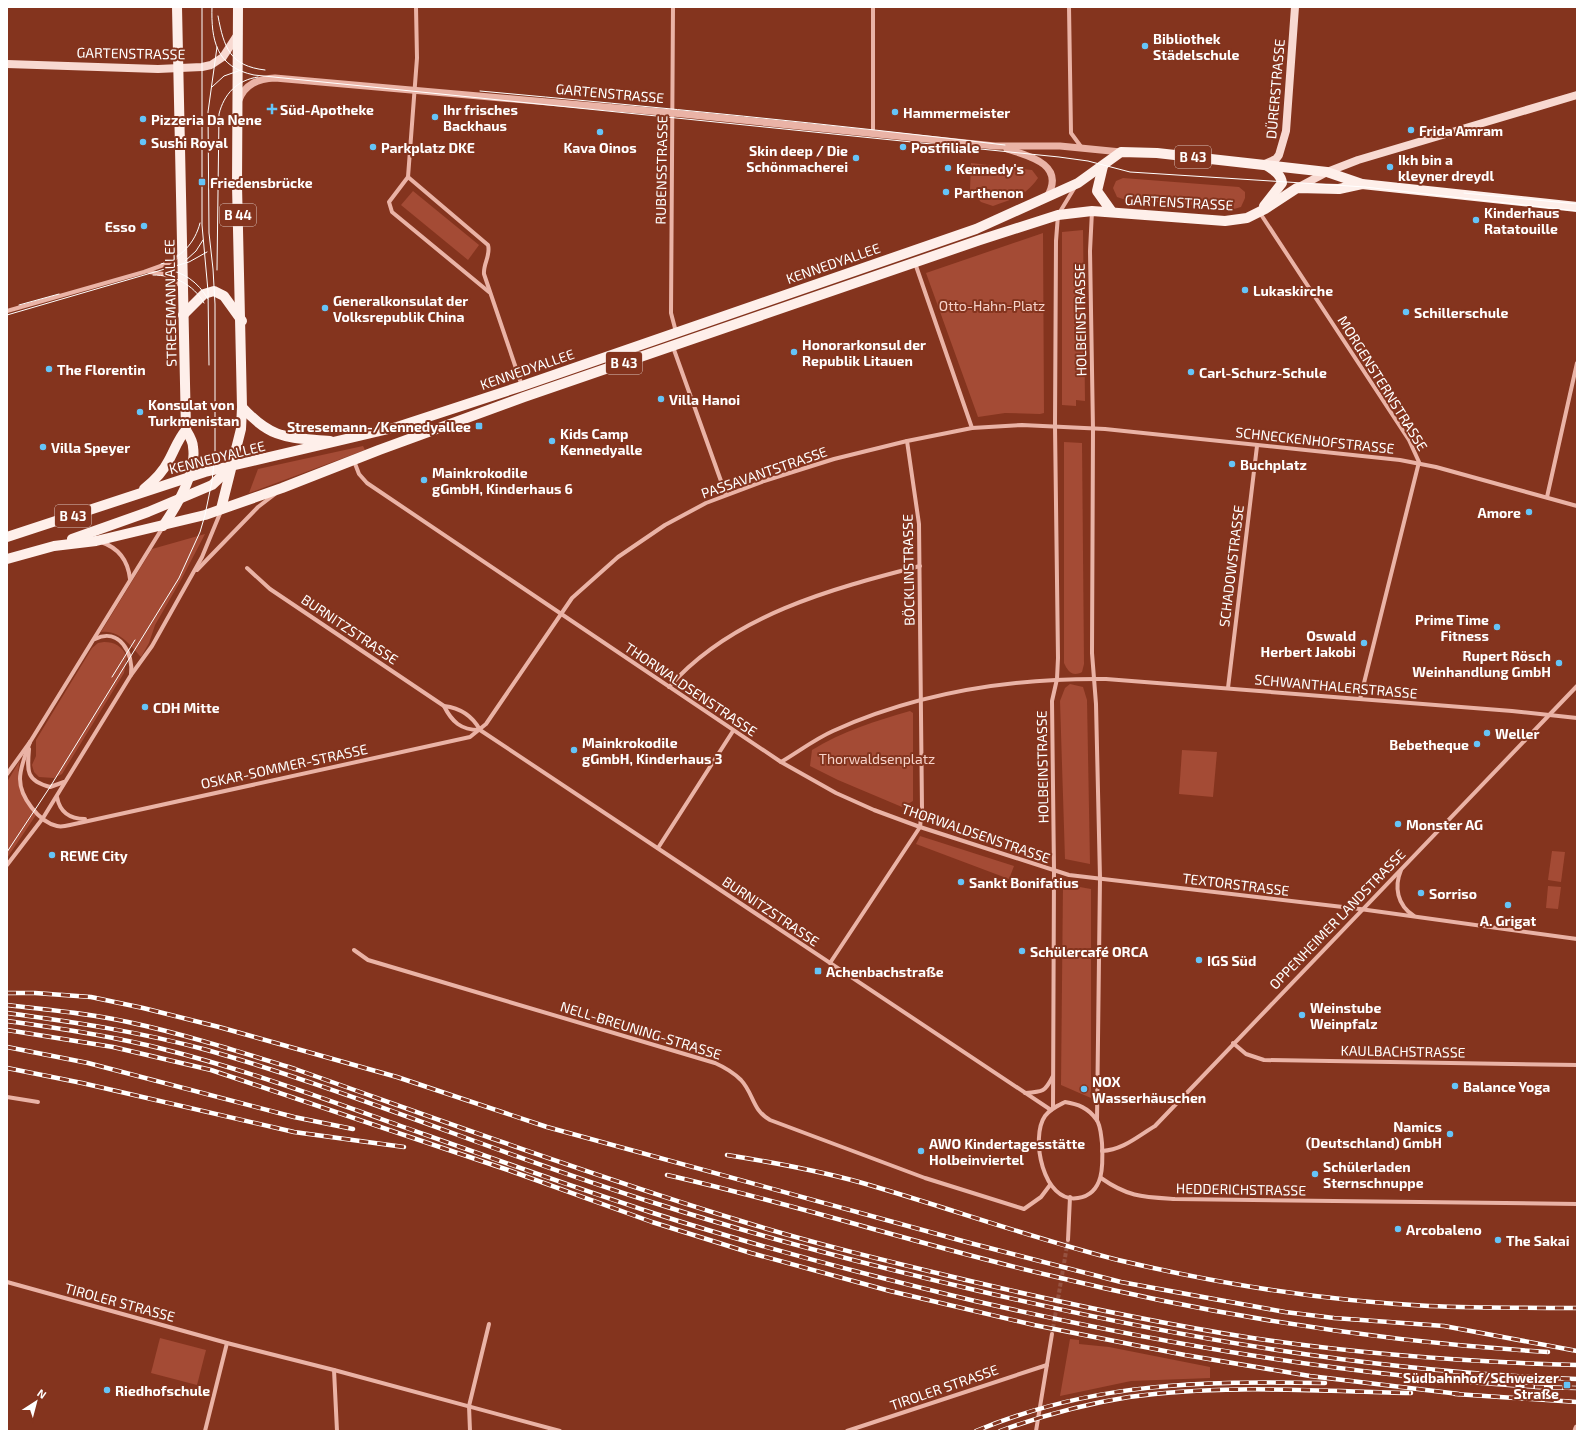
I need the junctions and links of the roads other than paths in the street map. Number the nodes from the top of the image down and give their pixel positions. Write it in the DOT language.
graph roads {
  1 [pos="177,7"];
  2 [pos="238,7"];
  3 [pos="416,7"];
  4 [pos="673,7"];
  5 [pos="873,7"];
  6 [pos="1069,7"];
  7 [pos="1295,7"];
  8 [pos="238,34"];
  9 [pos="7,64"];
  10 [pos="178,68"];
  11 [pos="415,89"];
  12 [pos="1577,95"];
  13 [pos="237,108"];
  14 [pos="673,113"];
  15 [pos="873,134"];
  16 [pos="995,146"];
  17 [pos="1082,149"];
  18 [pos="1121,152"];
  19 [pos="1106,164"];
  20 [pos="1265,164"];
  21 [pos="1327,172"];
  22 [pos="408,177"];
  23 [pos="1078,183"];
  24 [pos="1362,184"];
  25 [pos="1297,188"];
  26 [pos="1047,197"];
  27 [pos="1577,207"];
  28 [pos="1092,211"];
  29 [pos="1112,212"];
  30 [pos="1259,212"];
  31 [pos="1058,215"];
  32 [pos="1026,224"];
  33 [pos="183,253"];
  34 [pos="915,262"];
  35 [pos="144,272"];
  36 [pos="183,288"];
  37 [pos="490,292"];
  38 [pos="7,311"];
  39 [pos="183,315"];
  40 [pos="242,322"];
  41 [pos="676,332"];
  42 [pos="673,346"];
  43 [pos="1577,363"];
  44 [pos="522,386"];
  45 [pos="242,407"];
  46 [pos="1055,426"];
  47 [pos="972,428"];
  48 [pos="1093,429"];
  49 [pos="186,430"];
  50 [pos="907,441"];
  51 [pos="339,442"];
  52 [pos="1257,446"];
  53 [pos="354,461"];
  54 [pos="1419,462"];
  55 [pos="232,466"];
  56 [pos="188,478"];
  57 [pos="282,488"];
  58 [pos="138,494"];
  59 [pos="726,495"];
  60 [pos="1547,497"];
  61 [pos="180,499"];
  62 [pos="1577,506"];
  63 [pos="221,509"];
  64 [pos="163,526"];
  65 [pos="7,537"];
  66 [pos="96,541"];
  67 [pos="54,546"];
  68 [pos="7,559"];
  69 [pos="920,566"];
  70 [pos="247,568"];
  71 [pos="194,573"];
  72 [pos="130,580"];
  73 [pos="560,613"];
  74 [pos="94,639"];
  75 [pos="131,676"];
  76 [pos="1057,679"];
  77 [pos="1093,679"];
  78 [pos="1577,686"];
  79 [pos="669,687"];
  80 [pos="1228,688"];
  81 [pos="1360,699"];
  82 [pos="920,700"];
  83 [pos="444,706"];
  84 [pos="1549,715"];
  85 [pos="1577,718"];
  86 [pos="480,730"];
  87 [pos="733,731"];
  88 [pos="30,742"];
  89 [pos="781,762"];
  90 [pos="7,774"];
  91 [pos="64,782"];
  92 [pos="57,797"];
  93 [pos="43,818"];
  94 [pos="92,819"];
  95 [pos="920,827"];
  96 [pos="658,848"];
  97 [pos="7,865"];
  98 [pos="1402,868"];
  99 [pos="1054,871"];
  100 [pos="1100,878"];
  101 [pos="1360,909"];
  102 [pos="1416,917"];
  103 [pos="1577,939"];
  104 [pos="354,950"];
  105 [pos="830,963"];
  106 [pos="1233,1043"];
  107 [pos="1577,1065"];
  108 [pos="1054,1074"];
  109 [pos="1025,1094"];
  110 [pos="7,1097"];
  111 [pos="38,1102"];
  112 [pos="1052,1108"];
  113 [pos="1097,1120"];
  114 [pos="1102,1151"];
  115 [pos="1101,1178"];
  116 [pos="1050,1185"];
  117 [pos="1070,1197"];
  118 [pos="1577,1204"];
  119 [pos="1068,1240"];
  120 [pos="7,1282"];
  121 [pos="488,1324"];
  122 [pos="1052,1334"];
  123 [pos="227,1343"];
  124 [pos="1047,1365"];
  125 [pos="334,1370"];
  126 [pos="469,1406"];
  127 [pos="1577,1428"];
  128 [pos="205,1431"];
  129 [pos="337,1431"];
  130 [pos="470,1431"];
  131 [pos="560,1431"];
  132 [pos="847,1431"];
  133 [pos="1036,1431"];
  134 [pos="1576,1431"];
  1 -- 10 [label="main road, STRESEMANNALLEE"];
  2 -- 8 [label="main road, B 44"];
  3 -- 11 [label="street"];
  4 -- 14 [label="street, RUBENSSTRASSE"];
  5 -- 15 [label="street"];
  6 -- 17 [label="street"];
  7 -- 20 [label="main road, DÜRERSTRASSE"];
  8 -- 10 [label="main road, GARTENSTRASSE"];
  8 -- 13 [label="main road, B 44"];
  9 -- 10 [label="main road, GARTENSTRASSE"];
  10 -- 33 [label="main road, STRESEMANNALLEE"];
  11 -- 13 [label="street, GARTENSTRASSE"];
  11 -- 14 [label="street, GARTENSTRASSE"];
  11 -- 22 [label="street"];
  12 -- 21 [label="main road"];
  13 -- 40 [label="main road, B 44"];
  14 -- 15 [label="street, GARTENSTRASSE"];
  14 -- 41 [label="street, RUBENSSTRASSE"];
  15 -- 16 [label="street, GARTENSTRASSE"];
  16 -- 17 [label="street, GARTENSTRASSE"];
  16 -- 26 [label="street, GARTENSTRASSE"];
  17 -- 18 [label="street, GARTENSTRASSE"];
  18 -- 19 [label="main road, B 43"];
  18 -- 20 [label="main road, GARTENSTRASSE / B 43"];
  19 -- 23 [label="main road, B 43"];
  19 -- 29 [label="main road"];
  20 -- 21 [label="main road, GARTENSTRASSE"];
  20 -- 30 [label="main road"];
  21 -- 24 [label="main road, GARTENSTRASSE"];
  21 -- 25 [label="main road"];
  22 -- 37 [label="street"];
  22 -- 37 [label="street"];
  23 -- 26 [label="main road, B 43"];
  23 -- 31 [label="street"];
  24 -- 25 [label="main road, GARTENSTRASSE"];
  24 -- 27 [label="main road, GARTENSTRASSE"];
  25 -- 30 [label="main road, GARTENSTRASSE"];
  26 -- 41 [label="main road, KENNEDYALLEE / B 43"];
  28 -- 29 [label="main road, GARTENSTRASSE / B 43"];
  28 -- 31 [label="main road, GARTENSTRASSE / B 43"];
  28 -- 48 [label="street, HOLBEINSTRASSE"];
  29 -- 30 [label="main road, GARTENSTRASSE / B 43"];
  30 -- 54 [label="street, MORGENSTERNSTRASSE"];
  31 -- 32 [label="main road, GARTENSTRASSE / B 43"];
  31 -- 46 [label="street, HOLBEINSTRASSE"];
  32 -- 34 [label="main road, KENNEDYALLEE / B 43"];
  33 -- 35 [label="street"];
  33 -- 36 [label="main road, STRESEMANNALLEE"];
  34 -- 42 [label="main road, KENNEDYALLEE / B 43"];
  34 -- 47 [label="street"];
  35 -- 36 [label="street"];
  35 -- 38 [label="street"];
  36 -- 39 [label="main road, STRESEMANNALLEE"];
  37 -- 44 [label="street"];
  39 -- 40 [label="main road"];
  39 -- 49 [label="main road, STRESEMANNALLEE"];
  40 -- 45 [label="main road, B 44"];
  41 -- 44 [label="main road, KENNEDYALLEE / B 43"];
  42 -- 53 [label="main road, KENNEDYALLEE / B 43"];
  42 -- 59 [label="street"];
  43 -- 60 [label="street"];
  44 -- 51 [label="main road, KENNEDYALLEE / B 43"];
  45 -- 51 [label="main road"];
  45 -- 55 [label="main road, B 44"];
  46 -- 47 [label="street, PASSAVANTSTRASSE"];
  46 -- 48 [label="street"];
  46 -- 76 [label="street, HOLBEINSTRASSE"];
  47 -- 50 [label="street, PASSAVANTSTRASSE"];
  48 -- 52 [label="street, SCHNECKENHOFSTRASSE"];
  48 -- 77 [label="street, HOLBEINSTRASSE"];
  49 -- 56 [label="main road, STRESEMANNALLEE"];
  49 -- 58 [label="main road"];
  50 -- 59 [label="street, PASSAVANTSTRASSE"];
  50 -- 69 [label="street, BÖCKLINSTRASSE"];
  51 -- 55 [label="main road, KENNEDYALLEE / B 43"];
  52 -- 54 [label="street, SCHNECKENHOFSTRASSE"];
  52 -- 80 [label="street, SCHADOWSTRASSE"];
  53 -- 57 [label="main road, KENNEDYALLEE / B 43"];
  53 -- 73 [label="street, THORWALDSENSTRASSE"];
  54 -- 60 [label="street, SCHNECKENHOFSTRASSE"];
  54 -- 81 [label="street, MORGENSTERNSTRASSE"];
  55 -- 56 [label="main road, KENNEDYALLEE / B 43"];
  55 -- 61 [label="main road, B 43"];
  55 -- 63 [label="main road, B 44"];
  56 -- 58 [label="main road, KENNEDYALLEE / B 43"];
  56 -- 61 [label="main road, STRESEMANNALLEE"];
  57 -- 63 [label="main road, KENNEDYALLEE / B 43"];
  57 -- 71 [label="street"];
  58 -- 65 [label="main road, KENNEDYALLEE / B 43"];
  59 -- 73 [label="street, PASSAVANTSTRASSE"];
  60 -- 62 [label="street, SCHNECKENHOFSTRASSE"];
  61 -- 64 [label="main road, STRESEMANNALLEE"];
  61 -- 67 [label="main road, B 43"];
  63 -- 64 [label="main road, KENNEDYALLEE / B 43"];
  63 -- 71 [label="street"];
  64 -- 66 [label="main road, KENNEDYALLEE / B 43"];
  64 -- 72 [label="street, STRESEMANNALLEE"];
  66 -- 67 [label="main road, KENNEDYALLEE / B 43"];
  66 -- 72 [label="street"];
  67 -- 68 [label="main road, KENNEDYALLEE / B 43"];
  69 -- 79 [label="street"];
  69 -- 82 [label="street, BÖCKLINSTRASSE"];
  70 -- 83 [label="street, BURNITZSTRASSE"];
  71 -- 75 [label="street"];
  72 -- 74 [label="street, STRESEMANNALLEE"];
  73 -- 79 [label="street, THORWALDSENSTRASSE"];
  73 -- 86 [label="street, PASSAVANTSTRASSE"];
  74 -- 75 [label="street"];
  74 -- 88 [label="street, STRESEMANNALLEE"];
  75 -- 91 [label="street"];
  76 -- 77 [label="street, SCHWANTHALERSTRASSE"];
  76 -- 82 [label="street, SCHWANTHALERSTRASSE"];
  76 -- 99 [label="street, HOLBEINSTRASSE"];
  77 -- 80 [label="street, SCHWANTHALERSTRASSE"];
  77 -- 100 [label="street, HOLBEINSTRASSE"];
  78 -- 84 [label="street, OPPENHEIMER LANDSTRASSE"];
  79 -- 87 [label="street, THORWALDSENSTRASSE"];
  80 -- 81 [label="street, SCHWANTHALERSTRASSE"];
  81 -- 84 [label="street, SCHWANTHALERSTRASSE"];
  82 -- 89 [label="street"];
  82 -- 95 [label="street"];
  83 -- 86 [label="street, BURNITZSTRASSE"];
  83 -- 86 [label="street, BURNITZSTRASSE"];
  84 -- 85 [label="street, SCHWANTHALERSTRASSE"];
  84 -- 98 [label="street, OPPENHEIMER LANDSTRASSE"];
  86 -- 94 [label="street, OSKAR-SOMMER-STRASSE"];
  86 -- 96 [label="street, BURNITZSTRASSE"];
  87 -- 89 [label="street, THORWALDSENSTRASSE"];
  87 -- 96 [label="street"];
  88 -- 90 [label="street, STRESEMANNALLEE"];
  88 -- 91 [label="street, STRESEMANNALLEE"];
  88 -- 93 [label="street, STRESEMANNALLEE"];
  89 -- 95 [label="street, THORWALDSENSTRASSE"];
  91 -- 92 [label="street"];
  92 -- 93 [label="street"];
  92 -- 94 [label="street, OSKAR-SOMMER-STRASSE"];
  93 -- 94 [label="street, OSKAR-SOMMER-STRASSE"];
  93 -- 97 [label="street"];
  95 -- 99 [label="street, THORWALDSENSTRASSE"];
  95 -- 105 [label="street"];
  96 -- 105 [label="street, BURNITZSTRASSE"];
  98 -- 101 [label="street, OPPENHEIMER LANDSTRASSE"];
  98 -- 102 [label="street"];
  99 -- 100 [label="street, TEXTORSTRASSE"];
  99 -- 108 [label="street, HOLBEINSTRASSE"];
  100 -- 101 [label="street, TEXTORSTRASSE"];
  100 -- 113 [label="street, HOLBEINSTRASSE"];
  101 -- 102 [label="street, TEXTORSTRASSE"];
  101 -- 106 [label="street, OPPENHEIMER LANDSTRASSE"];
  102 -- 103 [label="street, TEXTORSTRASSE"];
  104 -- 116 [label="street, NELL-BREUNING-STRASSE"];
  105 -- 109 [label="street, BURNITZSTRASSE"];
  106 -- 107 [label="street, KAULBACHSTRASSE"];
  106 -- 114 [label="street, OPPENHEIMER LANDSTRASSE"];
  108 -- 109 [label="street"];
  108 -- 112 [label="street, HOLBEINSTRASSE"];
  109 -- 112 [label="street, BURNITZSTRASSE"];
  110 -- 111 [label="street"];
  112 -- 113 [label="street"];
  112 -- 116 [label="street"];
  113 -- 114 [label="street"];
  114 -- 115 [label="street"];
  115 -- 117 [label="street"];
  115 -- 118 [label="street, HEDDERICHSTRASSE"];
  116 -- 117 [label="street"];
  117 -- 119 [label="street"];
  120 -- 123 [label="street, TIROLER STRASSE"];
  121 -- 126 [label="street"];
  122 -- 124 [label="street"];
  123 -- 125 [label="street, TIROLER STRASSE"];
  123 -- 128 [label="street"];
  124 -- 132 [label="street, TIROLER STRASSE"];
  124 -- 133 [label="street"];
  125 -- 126 [label="street, TIROLER STRASSE"];
  125 -- 129 [label="street"];
  126 -- 130 [label="street"];
  126 -- 131 [label="street, TIROLER STRASSE"];
  127 -- 134 [label="street"];
}
